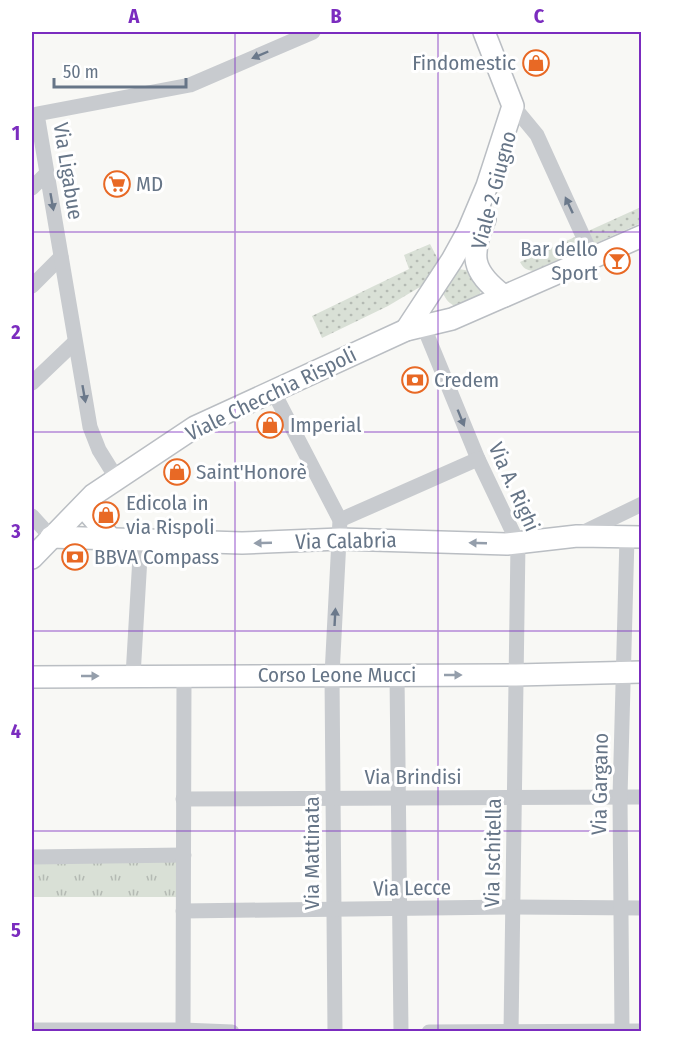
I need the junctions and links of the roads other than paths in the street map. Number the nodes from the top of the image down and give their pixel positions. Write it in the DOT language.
graph roads {
  1 [pos="484,32"];
  2 [pos="307,33"];
  3 [pos="513,106"];
  4 [pos="47,173"];
  5 [pos="32,188"];
  6 [pos="642,236"];
  7 [pos="61,257"];
  8 [pos="593,258"];
  9 [pos="481,274"];
  10 [pos="441,278"];
  11 [pos="32,286"];
  12 [pos="504,296"];
  13 [pos="472,310"];
  14 [pos="414,328"];
  15 [pos="75,342"];
  16 [pos="32,383"];
  17 [pos="273,391"];
  18 [pos="478,459"];
  19 [pos="117,479"];
  20 [pos="642,504"];
  21 [pos="83,506"];
  22 [pos="32,516"];
  23 [pos="340,530"];
  24 [pos="576,536"];
  25 [pos="51,537"];
  26 [pos="634,537"];
  27 [pos="111,539"];
  28 [pos="141,540"];
  29 [pos="518,543"];
  30 [pos="32,558"];
  31 [pos="633,673"];
  32 [pos="332,675"];
  33 [pos="398,675"];
  34 [pos="516,675"];
  35 [pos="133,676"];
  36 [pos="184,676"];
  37 [pos="32,677"];
  38 [pos="620,797"];
  39 [pos="642,797"];
  40 [pos="333,798"];
  41 [pos="399,798"];
  42 [pos="514,798"];
  43 [pos="183,799"];
  44 [pos="184,855"];
  45 [pos="32,857"];
  46 [pos="513,907"];
  47 [pos="642,908"];
  48 [pos="334,909"];
  49 [pos="400,909"];
  50 [pos="621,909"];
  51 [pos="183,911"];
  52 [pos="32,1030"];
  53 [pos="183,1031"];
  54 [pos="511,1031"];
  55 [pos="622,1031"];
  56 [pos="642,1031"];
  57 [pos="232,1032"];
  58 [pos="335,1032"];
  59 [pos="401,1032"];
  60 [pos="429,1032"];
  1 -- 3 [label="street"];
  2 -- 4 [label="street, Via Ligabue, one-way"];
  8 -- 3 [label="street, one-way"];
  3 -- 9 [label="street, Viale 2 Giugno"];
  3 -- 10 [label="street"];
  4 -- 5 [label="street"];
  4 -- 7 [label="street, Via Ligabue, one-way"];
  6 -- 8 [label="street, Viale Checchia Rispoli"];
  7 -- 11 [label="street"];
  7 -- 15 [label="street, Via Ligabue"];
  8 -- 12 [label="street, Viale Checchia Rispoli"];
  9 -- 10 [label="street"];
  9 -- 12 [label="street"];
  9 -- 13 [label="street, Viale 2 Giugno"];
  10 -- 13 [label="street"];
  10 -- 14 [label="street"];
  12 -- 13 [label="street, Viale Checchia Rispoli"];
  13 -- 14 [label="street, Viale Checchia Rispoli"];
  14 -- 17 [label="street, Viale Checchia Rispoli"];
  14 -- 18 [label="street, Via A. Righi, one-way"];
  15 -- 16 [label="street"];
  15 -- 19 [label="street, Via Ligabue, one-way"];
  17 -- 19 [label="street, Viale Checchia Rispoli"];
  17 -- 23 [label="street"];
  18 -- 23 [label="street"];
  18 -- 29 [label="street, Via A. Righi"];
  19 -- 21 [label="street, Viale Checchia Rispoli"];
  20 -- 24 [label="street"];
  21 -- 25 [label="street, Viale Checchia Rispoli"];
  21 -- 27 [label="street"];
  22 -- 25 [label="street"];
  23 -- 28 [label="street, Via Calabria, one-way"];
  29 -- 23 [label="street, Via Calabria, one-way"];
  32 -- 23 [label="street, Via Mattinata, one-way"];
  24 -- 26 [label="street, Via Calabria"];
  24 -- 29 [label="street, Via Calabria"];
  25 -- 27 [label="street, Via Calabria"];
  25 -- 30 [label="street, Viale Checchia Rispoli"];
  26 -- 31 [label="street, Via Gargano"];
  27 -- 28 [label="street, Via Calabria"];
  28 -- 35 [label="street"];
  29 -- 34 [label="street, Via A. Righi"];
  31 -- 34 [label="street, Corso Leone Mucci"];
  31 -- 38 [label="street, Via Gargano"];
  32 -- 33 [label="street, Corso Leone Mucci"];
  32 -- 36 [label="street, Corso Leone Mucci"];
  32 -- 40 [label="street, Via Mattinata"];
  33 -- 34 [label="street, Corso Leone Mucci, one-way"];
  33 -- 41 [label="street"];
  34 -- 42 [label="street, Via Ischitella"];
  35 -- 36 [label="street, Corso Leone Mucci"];
  37 -- 35 [label="street, Corso Leone Mucci, one-way"];
  36 -- 43 [label="street"];
  38 -- 39 [label="street, Via Brindisi"];
  38 -- 42 [label="street, Via Brindisi"];
  38 -- 50 [label="street, Via Gargano"];
  40 -- 41 [label="street, Via Brindisi"];
  40 -- 43 [label="street, Via Brindisi"];
  40 -- 48 [label="street, Via Mattinata"];
  41 -- 42 [label="street, Via Brindisi"];
  41 -- 49 [label="street"];
  42 -- 46 [label="street, Via Ischitella"];
  43 -- 44 [label="street"];
  44 -- 45 [label="street"];
  44 -- 51 [label="street"];
  46 -- 49 [label="street, Via Lecce"];
  46 -- 50 [label="street, Via Lecce"];
  46 -- 54 [label="street, Via Ischitella"];
  47 -- 50 [label="street, Via Lecce"];
  48 -- 49 [label="street, Via Lecce"];
  48 -- 51 [label="street, Via Lecce"];
  48 -- 58 [label="street, Via Mattinata"];
  49 -- 59 [label="street"];
  50 -- 55 [label="street, Via Gargano"];
  51 -- 53 [label="street"];
  52 -- 53 [label="street"];
  53 -- 57 [label="street"];
  54 -- 55 [label="street"];
  54 -- 60 [label="street"];
  55 -- 56 [label="street"];
}
